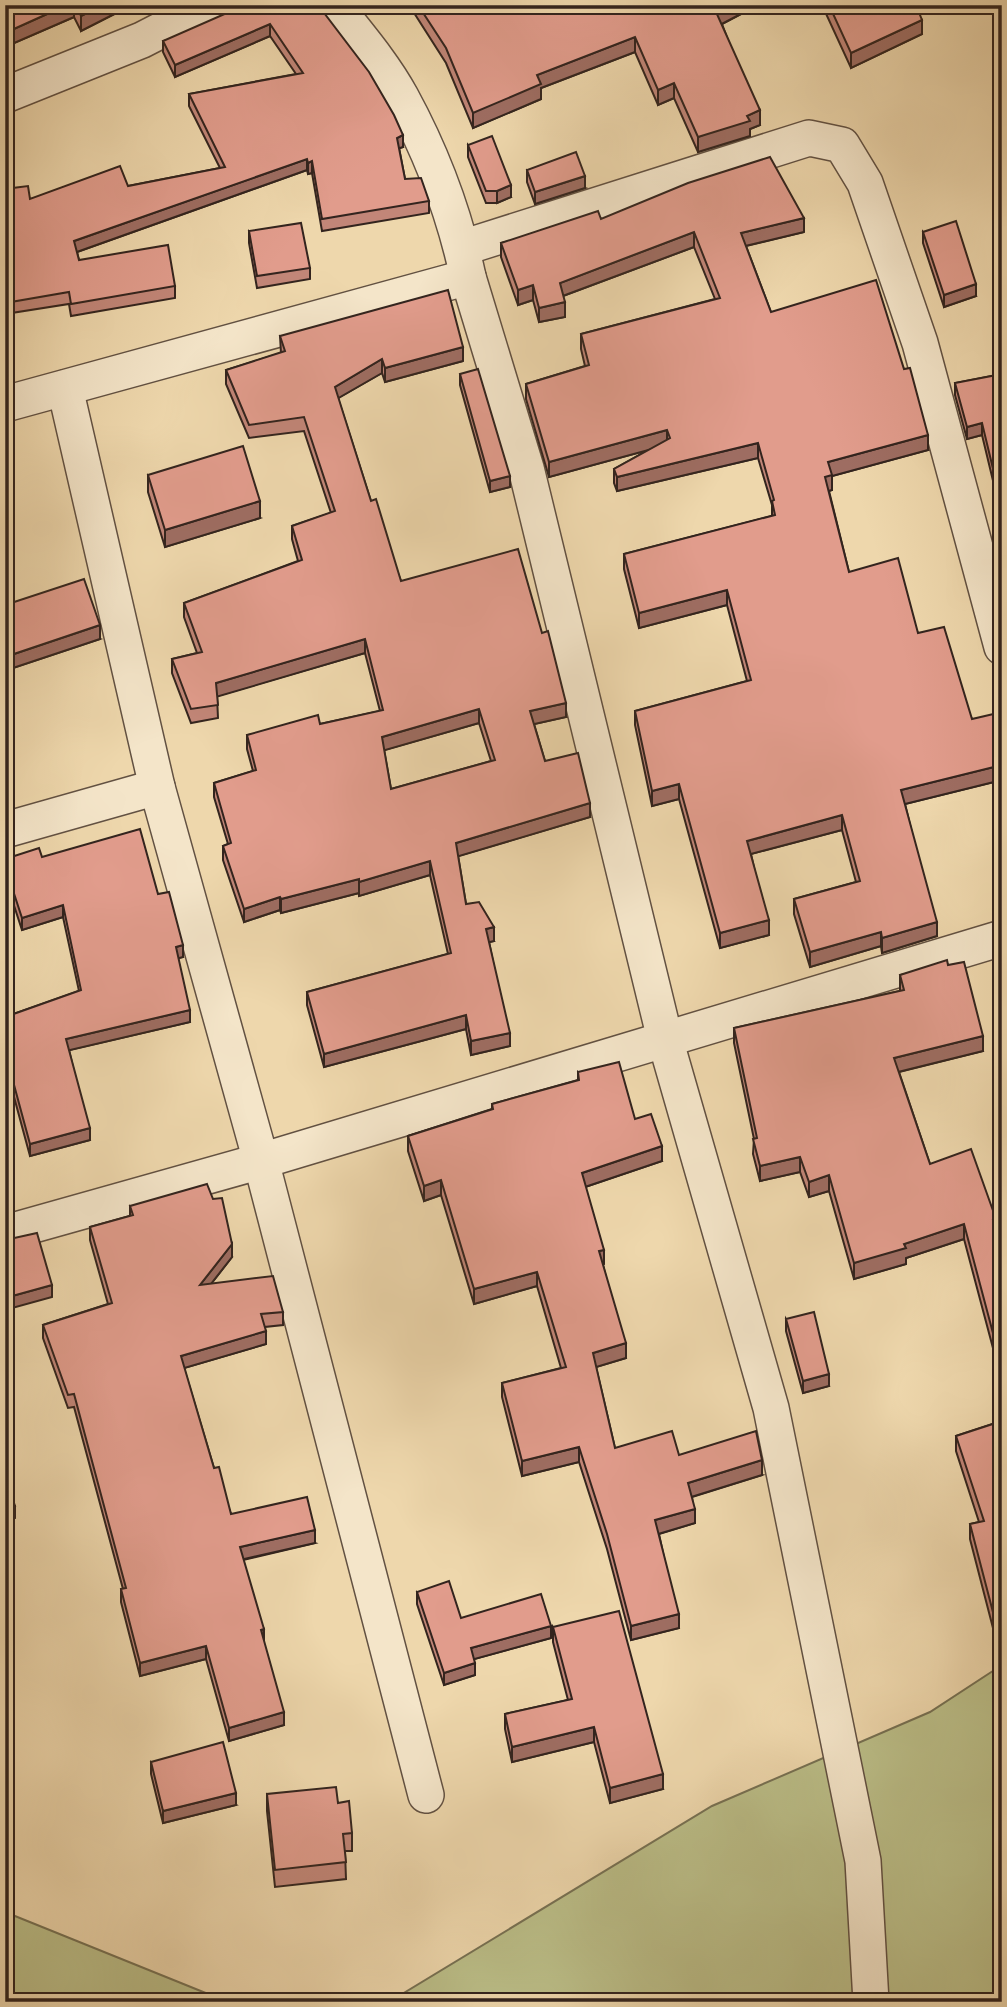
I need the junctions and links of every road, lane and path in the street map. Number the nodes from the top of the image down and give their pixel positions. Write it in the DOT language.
graph roads {
  1 [pos="210,5"];
  2 [pos="334,5"];
  3 [pos="5,95"];
  4 [pos="465,263"];
  5 [pos="65,388"];
  6 [pos="5,404"];
  7 [pos="1002,647"];
  8 [pos="157,787"];
  9 [pos="5,830"];
  10 [pos="1002,938"];
  11 [pos="665,1039"];
  12 [pos="261,1161"];
  13 [pos="5,1233"];
  14 [pos="426,1795"];
  15 [pos="871,2002"];
  1 -- 3 [label="street"];
  2 -- 4 [label="street"];
  4 -- 5 [label="street"];
  4 -- 7 [label="street"];
  4 -- 11 [label="street"];
  5 -- 6 [label="street"];
  5 -- 8 [label="street"];
  8 -- 9 [label="street"];
  8 -- 12 [label="street"];
  10 -- 11 [label="street"];
  11 -- 12 [label="street"];
  11 -- 15 [label="street"];
  12 -- 13 [label="street"];
  12 -- 14 [label="street"];
}
